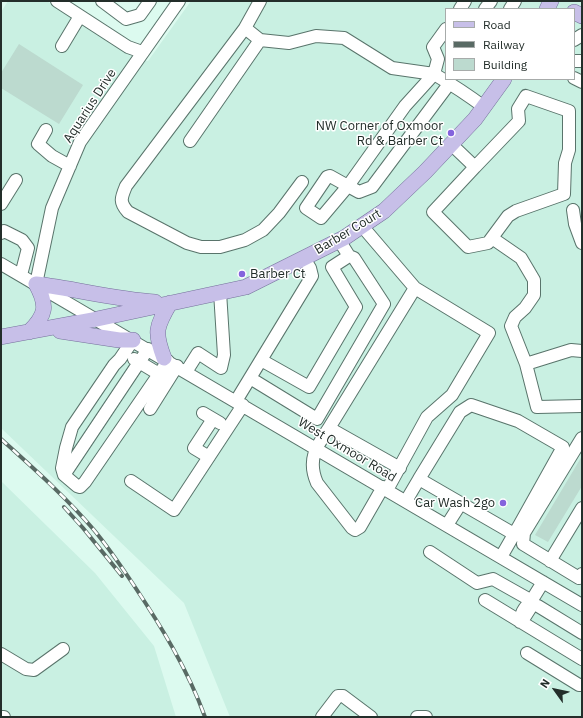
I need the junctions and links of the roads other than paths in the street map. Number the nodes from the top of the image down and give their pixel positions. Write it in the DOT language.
graph roads {
  1 [pos="57,1"];
  2 [pos="102,1"];
  3 [pos="150,1"];
  4 [pos="179,1"];
  5 [pos="260,1"];
  6 [pos="581,1"];
  7 [pos="582,4"];
  8 [pos="80,16"];
  9 [pos="245,28"];
  10 [pos="445,30"];
  11 [pos="260,40"];
  12 [pos="62,46"];
  13 [pos="142,52"];
  14 [pos="442,58"];
  15 [pos="434,74"];
  16 [pos="503,80"];
  17 [pos="449,84"];
  18 [pos="484,107"];
  19 [pos="46,130"];
  20 [pos="190,141"];
  21 [pos="451,144"];
  22 [pos="70,166"];
  23 [pos="475,167"];
  24 [pos="16,180"];
  25 [pos="302,182"];
  26 [pos="564,194"];
  27 [pos="1,204"];
  28 [pos="577,209"];
  29 [pos="362,226"];
  30 [pos="1,233"];
  31 [pos="492,238"];
  32 [pos="339,240"];
  33 [pos="582,243"];
  34 [pos="349,256"];
  35 [pos="304,258"];
  36 [pos="1,264"];
  37 [pos="21,275"];
  38 [pos="36,284"];
  39 [pos="414,288"];
  40 [pos="220,292"];
  41 [pos="170,304"];
  42 [pos="97,319"];
  43 [pos="45,329"];
  44 [pos="29,332"];
  45 [pos="1,337"];
  46 [pos="133,340"];
  47 [pos="582,343"];
  48 [pos="148,349"];
  49 [pos="576,351"];
  50 [pos="124,353"];
  51 [pos="261,360"];
  52 [pos="140,362"];
  53 [pos="174,364"];
  54 [pos="526,364"];
  55 [pos="159,374"];
  56 [pos="250,378"];
  57 [pos="240,403"];
  58 [pos="582,406"];
  59 [pos="150,409"];
  60 [pos="228,428"];
  61 [pos="329,428"];
  62 [pos="582,438"];
  63 [pos="316,448"];
  64 [pos="209,457"];
  65 [pos="400,468"];
  66 [pos="64,475"];
  67 [pos="419,479"];
  68 [pos="131,481"];
  69 [pos="385,488"];
  70 [pos="406,501"];
  71 [pos="461,503"];
  72 [pos="582,508"];
  73 [pos="447,525"];
  74 [pos="514,534"];
  75 [pos="430,552"];
  76 [pos="501,557"];
  77 [pos="550,560"];
  78 [pos="582,574"];
  79 [pos="543,582"];
  80 [pos="485,600"];
  81 [pos="533,603"];
  82 [pos="582,605"];
  83 [pos="520,622"];
  84 [pos="582,633"];
  85 [pos="63,649"];
  86 [pos="527,653"];
  87 [pos="1,654"];
  88 [pos="582,659"];
  89 [pos="580,685"];
  90 [pos="322,717"];
  91 [pos="371,717"];
  92 [pos="417,717"];
  93 [pos="426,717"];
  1 -- 8 [label="street"];
  2 -- 3 [label="street"];
  4 -- 13 [label="street, Aquarius Drive"];
  5 -- 9 [label="street"];
  6 -- 7 [label="main road"];
  8 -- 12 [label="street"];
  8 -- 13 [label="street"];
  9 -- 11 [label="street"];
  9 -- 25 [label="street"];
  10 -- 14 [label="street"];
  11 -- 15 [label="street"];
  11 -- 20 [label="street"];
  13 -- 22 [label="street, Aquarius Drive"];
  14 -- 15 [label="street"];
  15 -- 17 [label="street"];
  15 -- 17 [label="street"];
  16 -- 18 [label="main road, Barber Court"];
  17 -- 18 [label="street"];
  18 -- 21 [label="main road, Barber Court"];
  19 -- 22 [label="street"];
  21 -- 23 [label="street"];
  21 -- 29 [label="main road, Barber Court"];
  22 -- 38 [label="street, Aquarius Drive"];
  23 -- 26 [label="street"];
  23 -- 31 [label="street"];
  24 -- 27 [label="street"];
  26 -- 28 [label="street"];
  26 -- 31 [label="street"];
  28 -- 33 [label="street"];
  29 -- 32 [label="main road, Barber Court"];
  29 -- 39 [label="street"];
  30 -- 37 [label="street"];
  31 -- 54 [label="street"];
  32 -- 34 [label="street"];
  32 -- 35 [label="main road, Barber Court"];
  34 -- 51 [label="street"];
  34 -- 56 [label="street"];
  35 -- 40 [label="main road, Barber Court"];
  35 -- 51 [label="street"];
  36 -- 37 [label="street, West Oxmoor Road"];
  37 -- 38 [label="street, West Oxmoor Road"];
  38 -- 41 [label="main road"];
  38 -- 42 [label="street, West Oxmoor Road"];
  38 -- 44 [label="main road"];
  39 -- 61 [label="street"];
  39 -- 65 [label="street"];
  40 -- 41 [label="main road, Barber Court"];
  40 -- 53 [label="street"];
  41 -- 42 [label="main road, Barber Court"];
  41 -- 53 [label="main road"];
  42 -- 43 [label="main road, Barber Court"];
  42 -- 46 [label="street, West Oxmoor Road"];
  43 -- 44 [label="main road, Barber Court"];
  43 -- 46 [label="main road"];
  44 -- 45 [label="main road, Barber Court"];
  46 -- 48 [label="street, West Oxmoor Road"];
  46 -- 50 [label="street"];
  47 -- 49 [label="street"];
  48 -- 52 [label="street"];
  48 -- 53 [label="street, West Oxmoor Road"];
  49 -- 54 [label="street"];
  50 -- 52 [label="street"];
  50 -- 66 [label="street"];
  51 -- 56 [label="street"];
  52 -- 55 [label="street"];
  52 -- 66 [label="street"];
  53 -- 55 [label="street"];
  53 -- 57 [label="street, West Oxmoor Road"];
  53 -- 59 [label="street"];
  54 -- 58 [label="street"];
  55 -- 66 [label="street"];
  56 -- 57 [label="street"];
  57 -- 60 [label="street"];
  57 -- 63 [label="street, West Oxmoor Road"];
  60 -- 64 [label="street"];
  60 -- 64 [label="street"];
  61 -- 63 [label="street"];
  61 -- 65 [label="street"];
  62 -- 77 [label="street"];
  63 -- 69 [label="street, West Oxmoor Road"];
  63 -- 69 [label="street"];
  64 -- 68 [label="street"];
  65 -- 69 [label="street"];
  67 -- 70 [label="street"];
  67 -- 71 [label="street"];
  67 -- 74 [label="street"];
  69 -- 70 [label="street, West Oxmoor Road"];
  70 -- 73 [label="street, West Oxmoor Road"];
  71 -- 73 [label="street"];
  71 -- 74 [label="street"];
  72 -- 77 [label="street"];
  73 -- 76 [label="street, West Oxmoor Road"];
  74 -- 76 [label="street"];
  75 -- 81 [label="street"];
  76 -- 79 [label="street, West Oxmoor Road"];
  77 -- 78 [label="street"];
  79 -- 81 [label="street"];
  79 -- 82 [label="street, West Oxmoor Road"];
  80 -- 83 [label="street"];
  81 -- 83 [label="street"];
  81 -- 84 [label="street"];
  83 -- 88 [label="street"];
  85 -- 87 [label="street"];
  86 -- 89 [label="street"];
  90 -- 91 [label="street"];
  92 -- 93 [label="street"];
}
